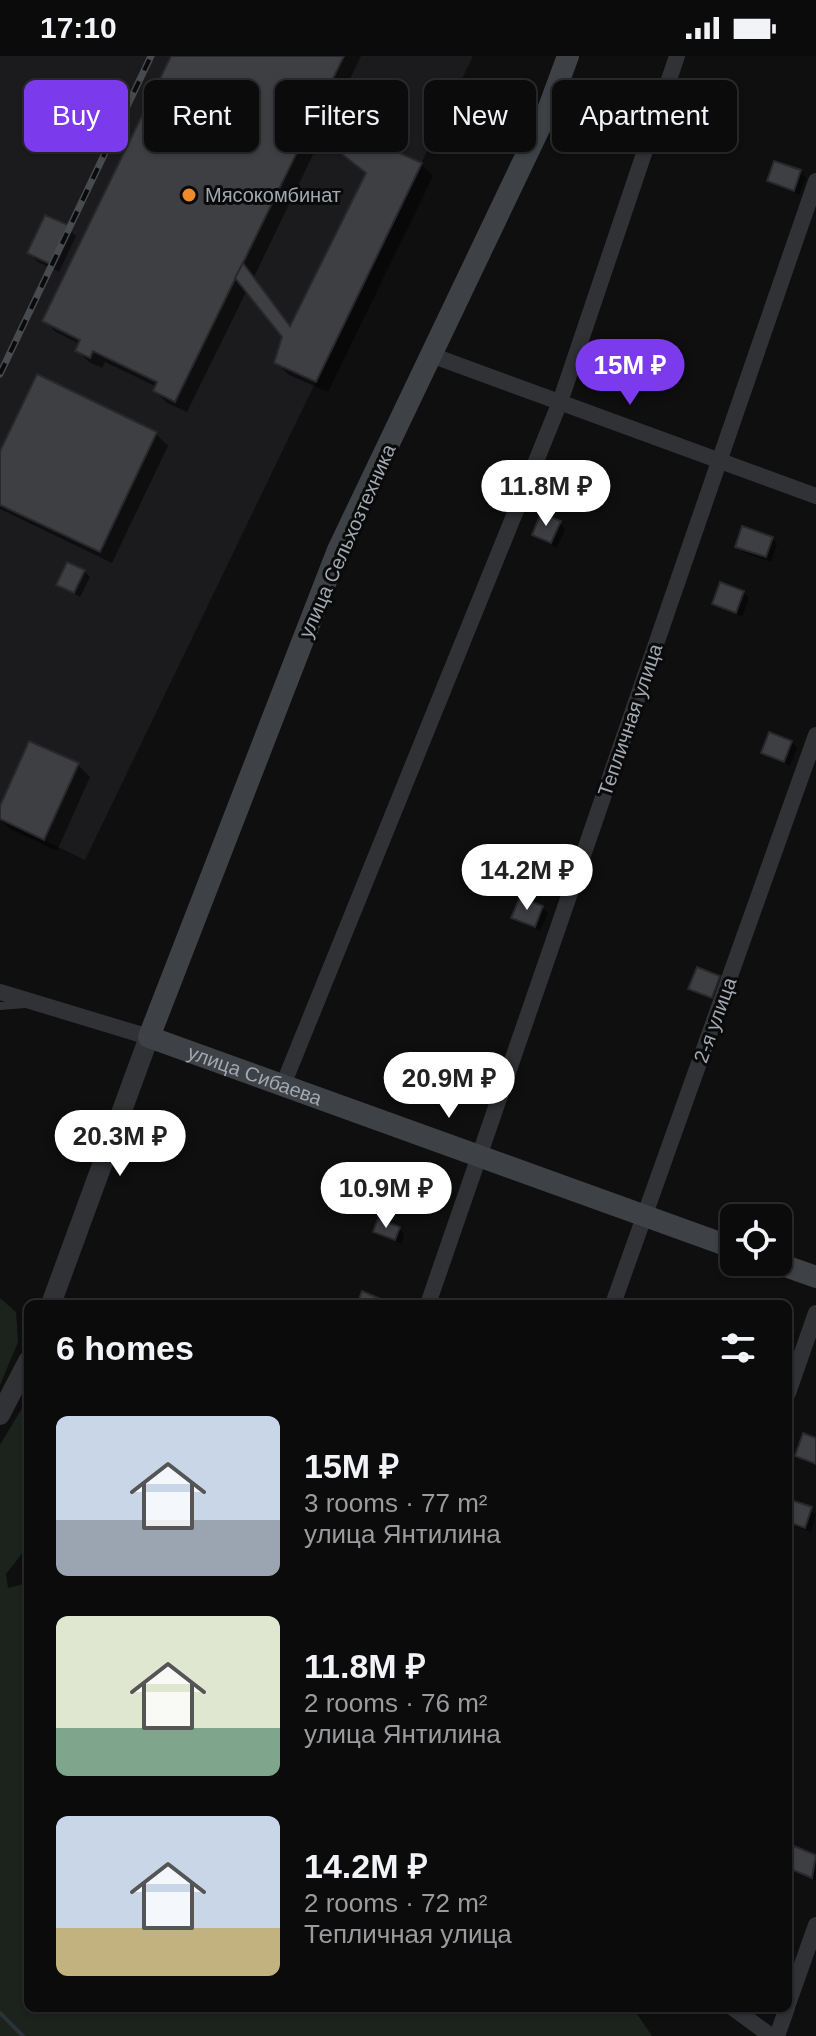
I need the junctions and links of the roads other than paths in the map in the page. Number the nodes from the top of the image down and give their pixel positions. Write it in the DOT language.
graph roads {
  1 [pos="568,56"];
  2 [pos="677,56"];
  3 [pos="816,181"];
  4 [pos="431,355"];
  5 [pos="560,402"];
  6 [pos="720,461"];
  7 [pos="816,496"];
  8 [pos="816,735"];
  9 [pos="0,992"];
  10 [pos="34,1003"];
  11 [pos="0,1006"];
  12 [pos="149,1037"];
  13 [pos="283,1085"];
  14 [pos="480,1156"];
  15 [pos="645,1217"];
  16 [pos="720,1243"];
  17 [pos="792,1268"];
  18 [pos="816,1277"];
  19 [pos="52,1300"];
  20 [pos="429,1300"];
  21 [pos="614,1300"];
  22 [pos="816,1313"];
  23 [pos="24,1369"];
  24 [pos="792,1382"];
  25 [pos="0,1415"];
  26 [pos="816,1925"];
  27 [pos="792,1992"];
  28 [pos="739,2012"];
  29 [pos="784,2012"];
  30 [pos="774,2036"];
  1 -- 4 [label="main road, улица Сельхозтехника"];
  2 -- 5 [label="street"];
  3 -- 6 [label="street, Тепличная улица"];
  4 -- 5 [label="street"];
  4 -- 12 [label="main road, улица Сельхозтехника"];
  5 -- 6 [label="street"];
  5 -- 13 [label="street"];
  6 -- 7 [label="street"];
  6 -- 14 [label="street, Тепличная улица"];
  8 -- 15 [label="street, 2-я улица"];
  9 -- 10 [label="street, улица Сибаева"];
  10 -- 11 [label="lane"];
  10 -- 12 [label="street, улица Сибаева"];
  12 -- 13 [label="main road, улица Сибаева"];
  12 -- 19 [label="street"];
  13 -- 14 [label="main road, улица Сибаева"];
  14 -- 15 [label="main road, улица Сибаева"];
  14 -- 20 [label="street, Тепличная улица"];
  15 -- 16 [label="main road, улица Сибаева"];
  15 -- 21 [label="street, 2-я улица"];
  17 -- 18 [label="main road"];
  22 -- 24 [label="street"];
  23 -- 25 [label="street"];
  26 -- 27 [label="street"];
  28 -- 30 [label="street"];
  29 -- 30 [label="street"];
}
